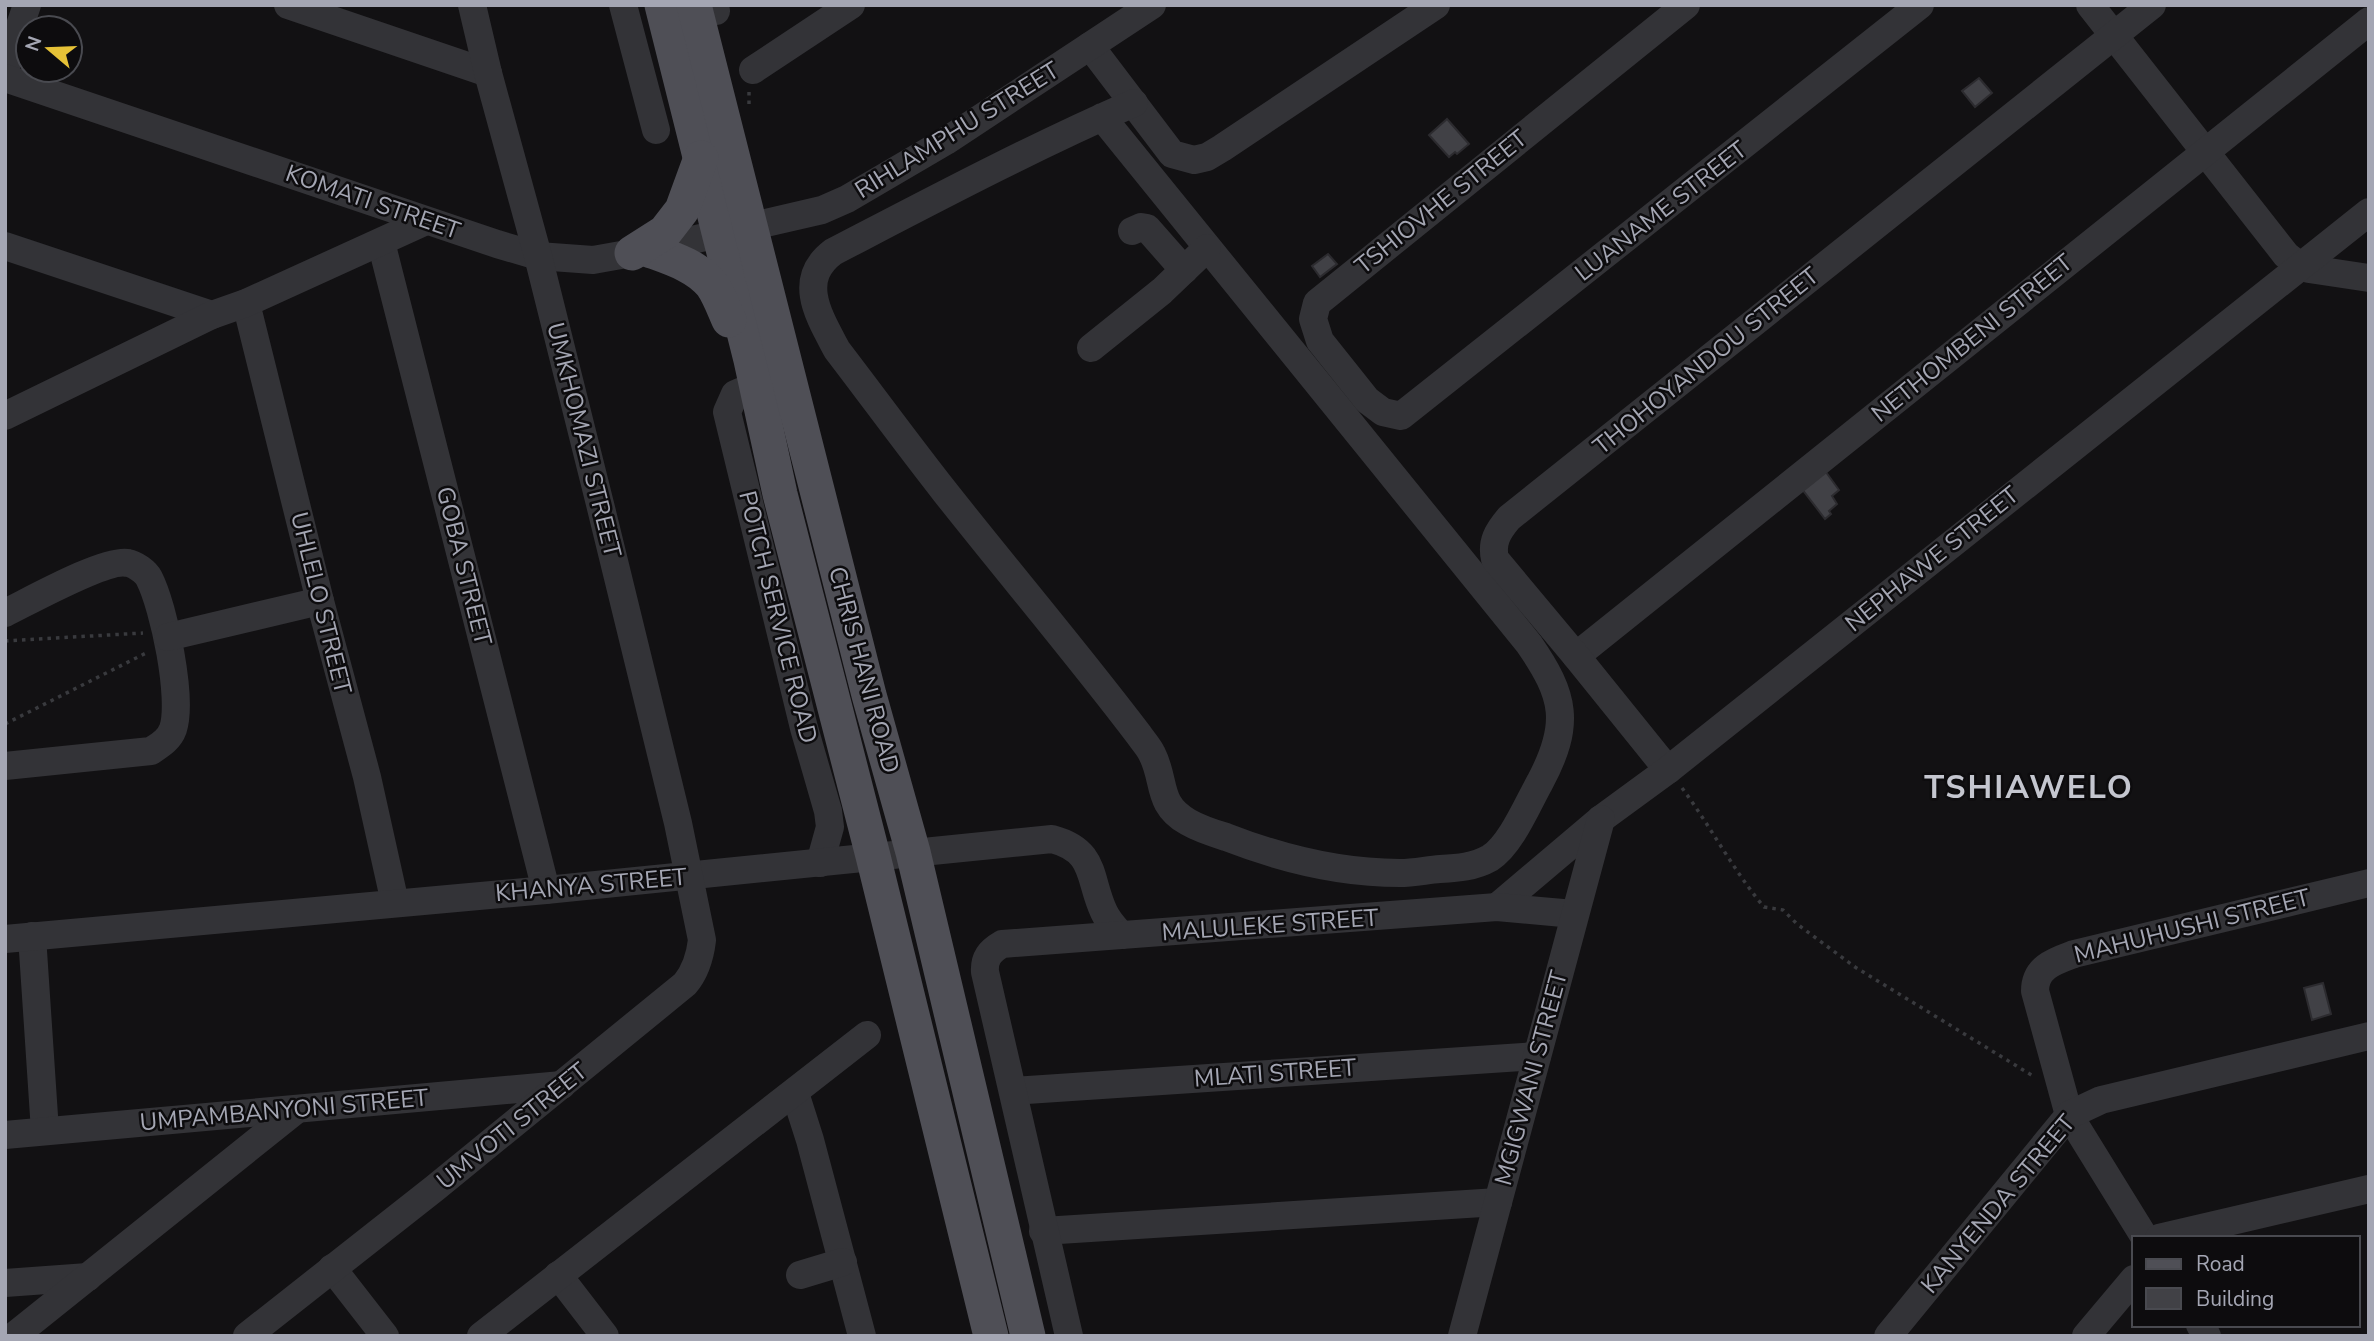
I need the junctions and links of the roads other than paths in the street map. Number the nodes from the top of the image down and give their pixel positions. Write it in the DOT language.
graph roads {
  1 [pos="27,5"];
  2 [pos="288,5"];
  3 [pos="472,5"];
  4 [pos="623,5"];
  5 [pos="663,5"];
  6 [pos="850,5"];
  7 [pos="1152,5"];
  8 [pos="1436,5"];
  9 [pos="1686,5"];
  10 [pos="1920,5"];
  11 [pos="2090,5"];
  12 [pos="2152,5"];
  13 [pos="708,7"];
  14 [pos="2369,21"];
  15 [pos="2115,35"];
  16 [pos="1090,46"];
  17 [pos="5,69"];
  18 [pos="753,70"];
  19 [pos="488,73"];
  20 [pos="5,78"];
  21 [pos="1134,103"];
  22 [pos="1102,117"];
  23 [pos="656,130"];
  24 [pos="2204,152"];
  25 [pos="701,158"];
  26 [pos="2369,212"];
  27 [pos="426,221"];
  28 [pos="734,230"];
  29 [pos="1132,232"];
  30 [pos="382,242"];
  31 [pos="5,246"];
  32 [pos="1207,248"];
  33 [pos="641,252"];
  34 [pos="538,256"];
  35 [pos="2300,267"];
  36 [pos="1184,270"];
  37 [pos="2369,278"];
  38 [pos="246,303"];
  39 [pos="212,315"];
  40 [pos="1091,348"];
  41 [pos="753,373"];
  42 [pos="11,409"];
  43 [pos="1401,416"];
  44 [pos="320,601"];
  45 [pos="5,613"];
  46 [pos="168,637"];
  47 [pos="1577,656"];
  48 [pos="5,766"];
  49 [pos="1668,770"];
  50 [pos="1601,820"];
  51 [pos="914,852"];
  52 [pos="873,856"];
  53 [pos="820,863"];
  54 [pos="690,876"];
  55 [pos="2369,883"];
  56 [pos="546,890"];
  57 [pos="395,903"];
  58 [pos="1497,907"];
  59 [pos="1574,914"];
  60 [pos="1121,935"];
  61 [pos="19,938"];
  62 [pos="867,1035"];
  63 [pos="2369,1036"];
  64 [pos="1537,1056"];
  65 [pos="562,1085"];
  66 [pos="1013,1091"];
  67 [pos="795,1093"];
  68 [pos="2066,1104"];
  69 [pos="296,1110"];
  70 [pos="45,1131"];
  71 [pos="5,1135"];
  72 [pos="2369,1189"];
  73 [pos="1499,1202"];
  74 [pos="1043,1231"];
  75 [pos="2144,1236"];
  76 [pos="2168,1236"];
  77 [pos="843,1262"];
  78 [pos="332,1268"];
  79 [pos="558,1275"];
  80 [pos="800,1275"];
  81 [pos="88,1277"];
  82 [pos="2132,1281"];
  83 [pos="5,1283"];
  84 [pos="14,1336"];
  85 [pos="247,1336"];
  86 [pos="384,1336"];
  87 [pos="481,1336"];
  88 [pos="605,1336"];
  89 [pos="862,1336"];
  90 [pos="990,1336"];
  91 [pos="1028,1336"];
  92 [pos="1069,1336"];
  93 [pos="1462,1336"];
  94 [pos="1888,1336"];
  95 [pos="2086,1336"];
  1 -- 17 [label="street"];
  2 -- 19 [label="street"];
  3 -- 19 [label="street, UMKHOMAZI STREET"];
  4 -- 23 [label="street"];
  5 -- 25 [label="main road, CHRIS HANI ROAD"];
  6 -- 18 [label="street"];
  7 -- 16 [label="street, RIHLAMPHU STREET"];
  8 -- 21 [label="street"];
  9 -- 43 [label="street, TSHIOVHE STREET"];
  10 -- 43 [label="street, LUANAME STREET"];
  11 -- 15 [label="street"];
  12 -- 15 [label="street, THOHOYANDOU STREET"];
  13 -- 28 [label="main road, CHRIS HANI ROAD"];
  14 -- 24 [label="street, NETHOMBENI STREET"];
  15 -- 24 [label="street"];
  15 -- 47 [label="street, THOHOYANDOU STREET"];
  16 -- 21 [label="street"];
  16 -- 28 [label="street, RIHLAMPHU STREET"];
  19 -- 34 [label="street, UMKHOMAZI STREET"];
  20 -- 27 [label="street, KOMATI STREET"];
  21 -- 22 [label="street"];
  22 -- 32 [label="street"];
  22 -- 32 [label="street"];
  24 -- 35 [label="street"];
  24 -- 47 [label="street, NETHOMBENI STREET"];
  25 -- 28 [label="main road, CHRIS HANI ROAD"];
  25 -- 33 [label="main road"];
  26 -- 35 [label="street, NEPHAWE STREET"];
  27 -- 30 [label="street"];
  27 -- 34 [label="street, KOMATI STREET"];
  28 -- 33 [label="street, KOMATI STREET"];
  28 -- 41 [label="main road, CHRIS HANI ROAD"];
  28 -- 51 [label="main road, CHRIS HANI ROAD"];
  29 -- 36 [label="street"];
  30 -- 38 [label="street"];
  30 -- 56 [label="street, GOBA STREET"];
  31 -- 39 [label="street"];
  32 -- 36 [label="street"];
  33 -- 34 [label="street, KOMATI STREET"];
  33 -- 41 [label="main road"];
  34 -- 54 [label="street, UMKHOMAZI STREET"];
  35 -- 37 [label="street"];
  35 -- 49 [label="street, NEPHAWE STREET"];
  36 -- 40 [label="street"];
  38 -- 39 [label="street"];
  38 -- 44 [label="street, UHLELO STREET"];
  39 -- 42 [label="street"];
  41 -- 52 [label="main road, CHRIS HANI ROAD"];
  41 -- 53 [label="street, POTCH SERVICE ROAD"];
  44 -- 46 [label="street"];
  44 -- 57 [label="street, UHLELO STREET"];
  45 -- 46 [label="street"];
  46 -- 48 [label="street"];
  47 -- 49 [label="street, THOHOYANDOU STREET"];
  49 -- 50 [label="street, NEPHAWE STREET"];
  50 -- 58 [label="street, NEPHAWE STREET"];
  50 -- 59 [label="street, MGIGWANI STREET"];
  51 -- 52 [label="street, KHANYA STREET"];
  51 -- 60 [label="street, KHANYA STREET"];
  51 -- 91 [label="main road, CHRIS HANI ROAD"];
  52 -- 53 [label="street, KHANYA STREET"];
  52 -- 90 [label="main road, CHRIS HANI ROAD"];
  53 -- 54 [label="street, KHANYA STREET"];
  54 -- 56 [label="street, KHANYA STREET"];
  54 -- 65 [label="street, UMVOTI STREET"];
  55 -- 68 [label="street, MAHUHUSHI STREET"];
  56 -- 57 [label="street, KHANYA STREET"];
  57 -- 61 [label="street, KHANYA STREET"];
  58 -- 59 [label="street, MALULEKE STREET"];
  58 -- 60 [label="street, MALULEKE STREET"];
  59 -- 64 [label="street, MGIGWANI STREET"];
  60 -- 66 [label="street, MALULEKE STREET"];
  61 -- 70 [label="street"];
  62 -- 67 [label="street"];
  63 -- 68 [label="street, KANYENDA STREET"];
  64 -- 66 [label="street, MLATI STREET"];
  64 -- 73 [label="street, MGIGWANI STREET"];
  65 -- 69 [label="street, UMPAMBANYONI STREET"];
  65 -- 78 [label="street, UMVOTI STREET"];
  66 -- 74 [label="street"];
  67 -- 77 [label="street"];
  67 -- 79 [label="street"];
  68 -- 75 [label="street, MAHUHUSHI STREET"];
  68 -- 94 [label="street, KANYENDA STREET"];
  69 -- 70 [label="street, UMPAMBANYONI STREET"];
  69 -- 81 [label="street"];
  70 -- 71 [label="street, UMPAMBANYONI STREET"];
  72 -- 76 [label="street"];
  73 -- 74 [label="street"];
  73 -- 93 [label="street, MGIGWANI STREET"];
  74 -- 92 [label="street"];
  77 -- 80 [label="street"];
  77 -- 89 [label="street"];
  78 -- 85 [label="street, UMVOTI STREET"];
  78 -- 86 [label="street"];
  79 -- 87 [label="street"];
  79 -- 88 [label="street"];
  81 -- 83 [label="street"];
  81 -- 84 [label="street"];
  82 -- 95 [label="street"];
}
